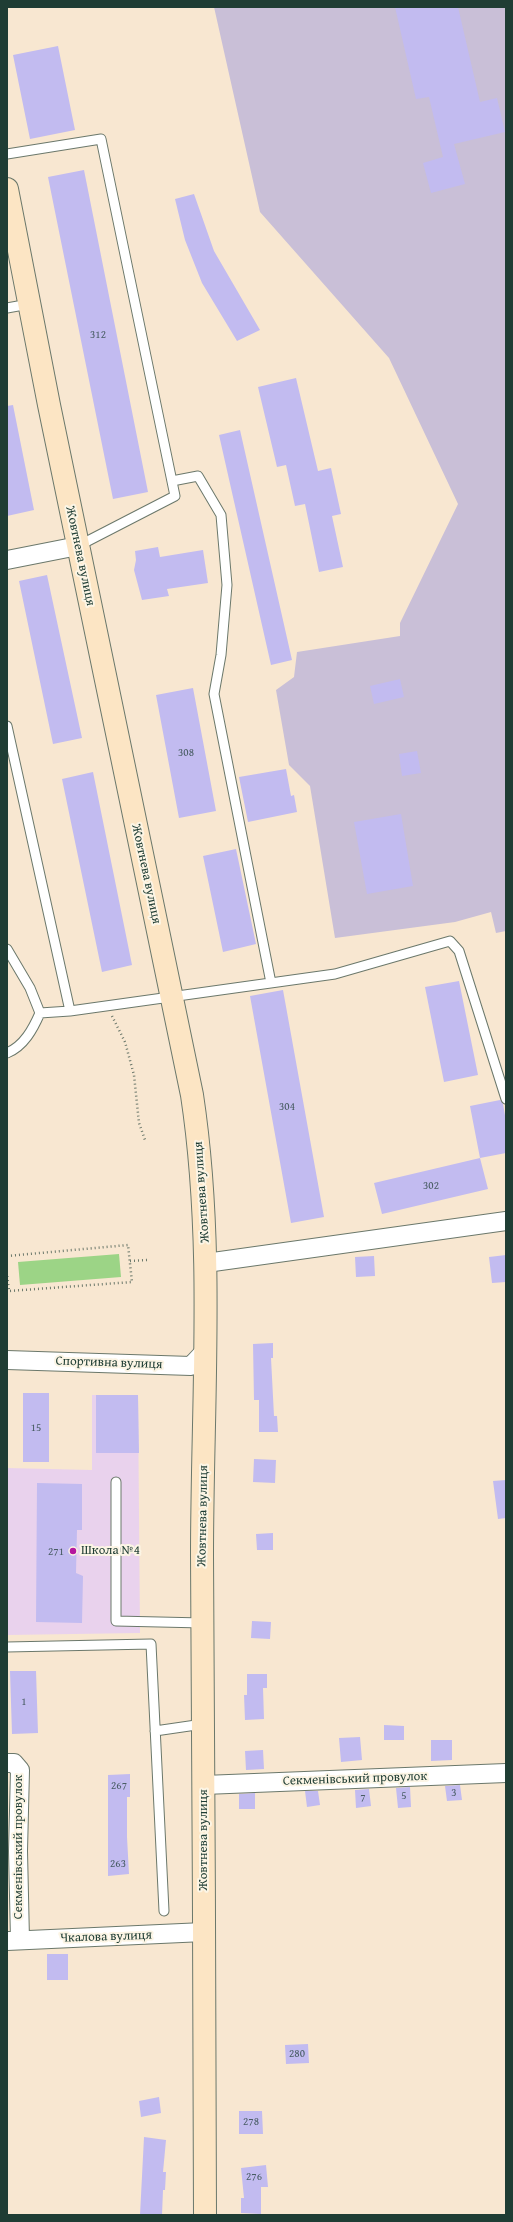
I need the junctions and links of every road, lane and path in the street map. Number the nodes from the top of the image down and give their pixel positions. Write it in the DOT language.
graph roads {
  1 [pos="7,154"];
  2 [pos="7,189"];
  3 [pos="29,304"];
  4 [pos="7,308"];
  5 [pos="172,481"];
  6 [pos="78,546"];
  7 [pos="7,560"];
  8 [pos="7,726"];
  9 [pos="7,948"];
  10 [pos="271,983"];
  11 [pos="172,997"];
  12 [pos="107,1006"];
  13 [pos="70,1011"];
  14 [pos="40,1013"];
  15 [pos="7,1053"];
  16 [pos="506,1099"];
  17 [pos="145,1140"];
  18 [pos="506,1221"];
  19 [pos="7,1256"];
  20 [pos="148,1260"];
  21 [pos="130,1261"];
  22 [pos="206,1263"];
  23 [pos="7,1274"];
  24 [pos="205,1351"];
  25 [pos="7,1360"];
  26 [pos="116,1482"];
  27 [pos="202,1623"];
  28 [pos="7,1647"];
  29 [pos="203,1724"];
  30 [pos="155,1732"];
  31 [pos="7,1763"];
  32 [pos="506,1773"];
  33 [pos="204,1785"];
  34 [pos="164,1911"];
  35 [pos="204,1932"];
  36 [pos="14,1940"];
  37 [pos="205,2215"];
  1 -- 5 [label="lane"];
  2 -- 3 [label="main road, Жовтнева вулиця"];
  3 -- 4 [label="lane"];
  3 -- 6 [label="main road, Жовтнева вулиця"];
  5 -- 6 [label="lane"];
  5 -- 10 [label="lane"];
  6 -- 7 [label="street"];
  6 -- 11 [label="main road, Жовтнева вулиця"];
  8 -- 13 [label="lane"];
  9 -- 14 [label="lane"];
  10 -- 11 [label="lane"];
  10 -- 16 [label="lane"];
  11 -- 12 [label="lane"];
  11 -- 22 [label="main road, Жовтнева вулиця"];
  12 -- 13 [label="lane"];
  12 -- 17 [label="path"];
  13 -- 14 [label="lane"];
  14 -- 15 [label="lane"];
  18 -- 22 [label="street"];
  19 -- 21 [label="path"];
  20 -- 21 [label="path"];
  21 -- 23 [label="path"];
  22 -- 24 [label="main road, Жовтнева вулиця"];
  24 -- 25 [label="street, Спортивна вулиця"];
  24 -- 27 [label="main road, Жовтнева вулиця"];
  26 -- 27 [label="lane"];
  27 -- 29 [label="main road, Жовтнева вулиця"];
  28 -- 30 [label="lane"];
  29 -- 30 [label="lane"];
  29 -- 33 [label="main road, Жовтнева вулиця"];
  30 -- 34 [label="lane"];
  31 -- 36 [label="street, Секменівський провулок"];
  32 -- 33 [label="street, Секменівський провулок"];
  33 -- 35 [label="main road, Жовтнева вулиця"];
  35 -- 36 [label="street, Чкалова вулиця"];
  35 -- 37 [label="main road, Жовтнева вулиця"];
}
